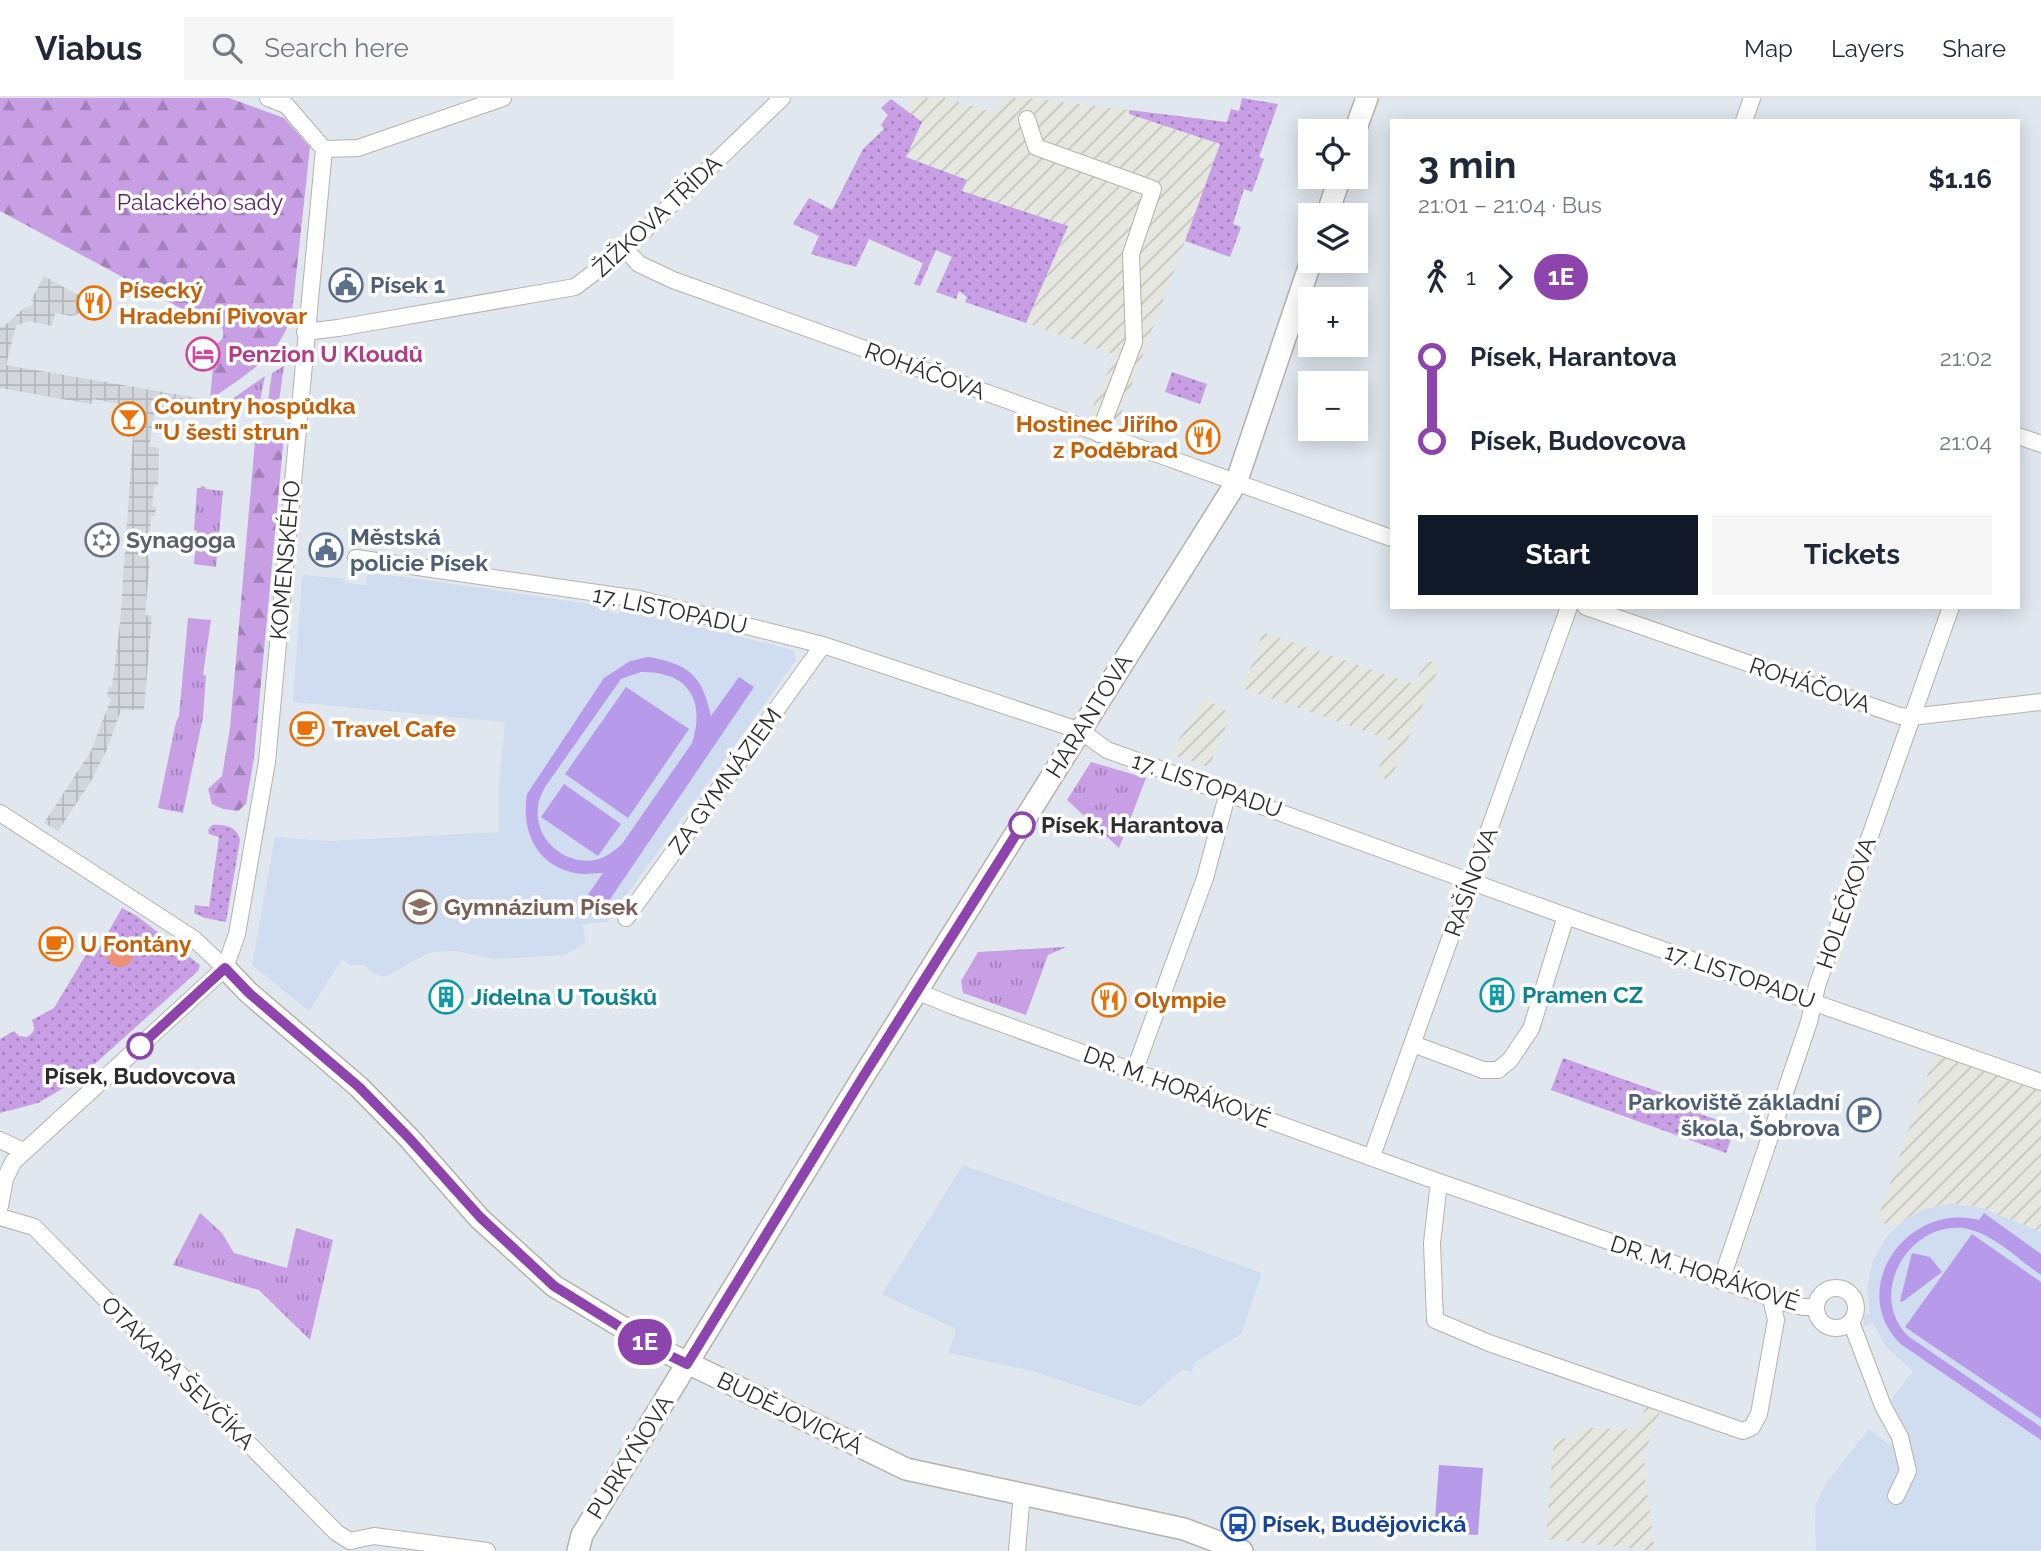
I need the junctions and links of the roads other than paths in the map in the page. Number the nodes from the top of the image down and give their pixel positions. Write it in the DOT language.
graph roads {
  1 [pos="268,98"];
  2 [pos="503,98"];
  3 [pos="782,98"];
  4 [pos="1367,98"];
  5 [pos="1752,98"];
  6 [pos="1027,119"];
  7 [pos="1359,119"];
  8 [pos="1745,119"];
  9 [pos="324,149"];
  10 [pos="625,249"];
  11 [pos="1307,273"];
  12 [pos="306,332"];
  13 [pos="1099,434"];
  14 [pos="2020,437"];
  15 [pos="2041,444"];
  16 [pos="1236,483"];
  17 [pos="1390,538"];
  18 [pos="355,558"];
  19 [pos="1568,609"];
  20 [pos="1592,609"];
  21 [pos="1950,609"];
  22 [pos="823,645"];
  23 [pos="2041,702"];
  24 [pos="1911,717"];
  25 [pos="1081,731"];
  26 [pos="1228,792"];
  27 [pos="0,813"];
  28 [pos="1472,881"];
  29 [pos="1566,915"];
  30 [pos="626,918"];
  31 [pos="225,968"];
  32 [pos="916,991"];
  33 [pos="1813,1002"];
  34 [pos="1413,1044"];
  35 [pos="1133,1072"];
  36 [pos="2041,1082"];
  37 [pos="0,1140"];
  38 [pos="23,1151"];
  39 [pos="1372,1156"];
  40 [pos="1439,1182"];
  41 [pos="0,1206"];
  42 [pos="0,1217"];
  43 [pos="1721,1281"];
  44 [pos="1771,1298"];
  45 [pos="1814,1307"];
  46 [pos="1851,1322"];
  47 [pos="687,1364"];
  48 [pos="1022,1493"];
  49 [pos="1896,1496"];
  50 [pos="350,1546"];
  51 [pos="487,1551"];
  52 [pos="578,1551"];
  53 [pos="1017,1551"];
  54 [pos="1242,1551"];
  1 -- 9 [label="street"];
  2 -- 9 [label="street"];
  3 -- 10 [label="street, ŽIŽKOVA TŘÍDA"];
  4 -- 7 [label="street"];
  5 -- 8 [label="street"];
  6 -- 13 [label="street"];
  9 -- 12 [label="street, KOMENSKÉHO"];
  10 -- 12 [label="street, ŽIŽKOVA TŘÍDA"];
  10 -- 13 [label="street, ROHÁČOVA"];
  11 -- 16 [label="street, HARANTOVA"];
  12 -- 31 [label="street, KOMENSKÉHO"];
  13 -- 16 [label="street, ROHÁČOVA"];
  14 -- 15 [label="street"];
  16 -- 17 [label="street, ROHÁČOVA"];
  16 -- 25 [label="street, HARANTOVA"];
  18 -- 22 [label="street, 17. LISTOPADU"];
  19 -- 28 [label="street, RAŠÍNOVA"];
  20 -- 24 [label="street, ROHÁČOVA"];
  21 -- 24 [label="street, HOLEČKOVA"];
  22 -- 25 [label="street, 17. LISTOPADU"];
  22 -- 30 [label="street, ZA GYMNÁZIEM"];
  23 -- 24 [label="street, ROHÁČOVA"];
  24 -- 33 [label="street, HOLEČKOVA"];
  25 -- 26 [label="street, 17. LISTOPADU"];
  25 -- 32 [label="street, HARANTOVA"];
  26 -- 28 [label="street, 17. LISTOPADU"];
  26 -- 35 [label="street"];
  27 -- 31 [label="street"];
  28 -- 29 [label="street, 17. LISTOPADU"];
  28 -- 34 [label="street, RAŠÍNOVA"];
  29 -- 33 [label="street, 17. LISTOPADU"];
  29 -- 34 [label="street"];
  31 -- 38 [label="street"];
  31 -- 47 [label="street, BUDĚJOVICKÁ"];
  32 -- 35 [label="street, DR. M. HORÁKOVÉ"];
  32 -- 47 [label="street, HARANTOVA"];
  33 -- 36 [label="street, 17. LISTOPADU"];
  33 -- 43 [label="street, HOLEČKOVA"];
  34 -- 39 [label="street, RAŠÍNOVA"];
  35 -- 39 [label="street, DR. M. HORÁKOVÉ"];
  37 -- 38 [label="street"];
  38 -- 41 [label="street"];
  39 -- 40 [label="street, DR. M. HORÁKOVÉ"];
  40 -- 43 [label="street, DR. M. HORÁKOVÉ"];
  40 -- 44 [label="street"];
  42 -- 50 [label="street, OTAKARA ŠEVČÍKA"];
  43 -- 44 [label="street, DR. M. HORÁKOVÉ"];
  44 -- 45 [label="street, DR. M. HORÁKOVÉ"];
  45 -- 46 [label="street, DR. M. HORÁKOVÉ"];
  45 -- 46 [label="street, DR. M. HORÁKOVÉ"];
  46 -- 49 [label="street, DR. M. HORÁKOVÉ"];
  47 -- 48 [label="street, BUDĚJOVICKÁ"];
  47 -- 52 [label="street, PURKYŇOVA"];
  48 -- 53 [label="street"];
  48 -- 54 [label="street, BUDĚJOVICKÁ"];
  50 -- 51 [label="street"];
}
